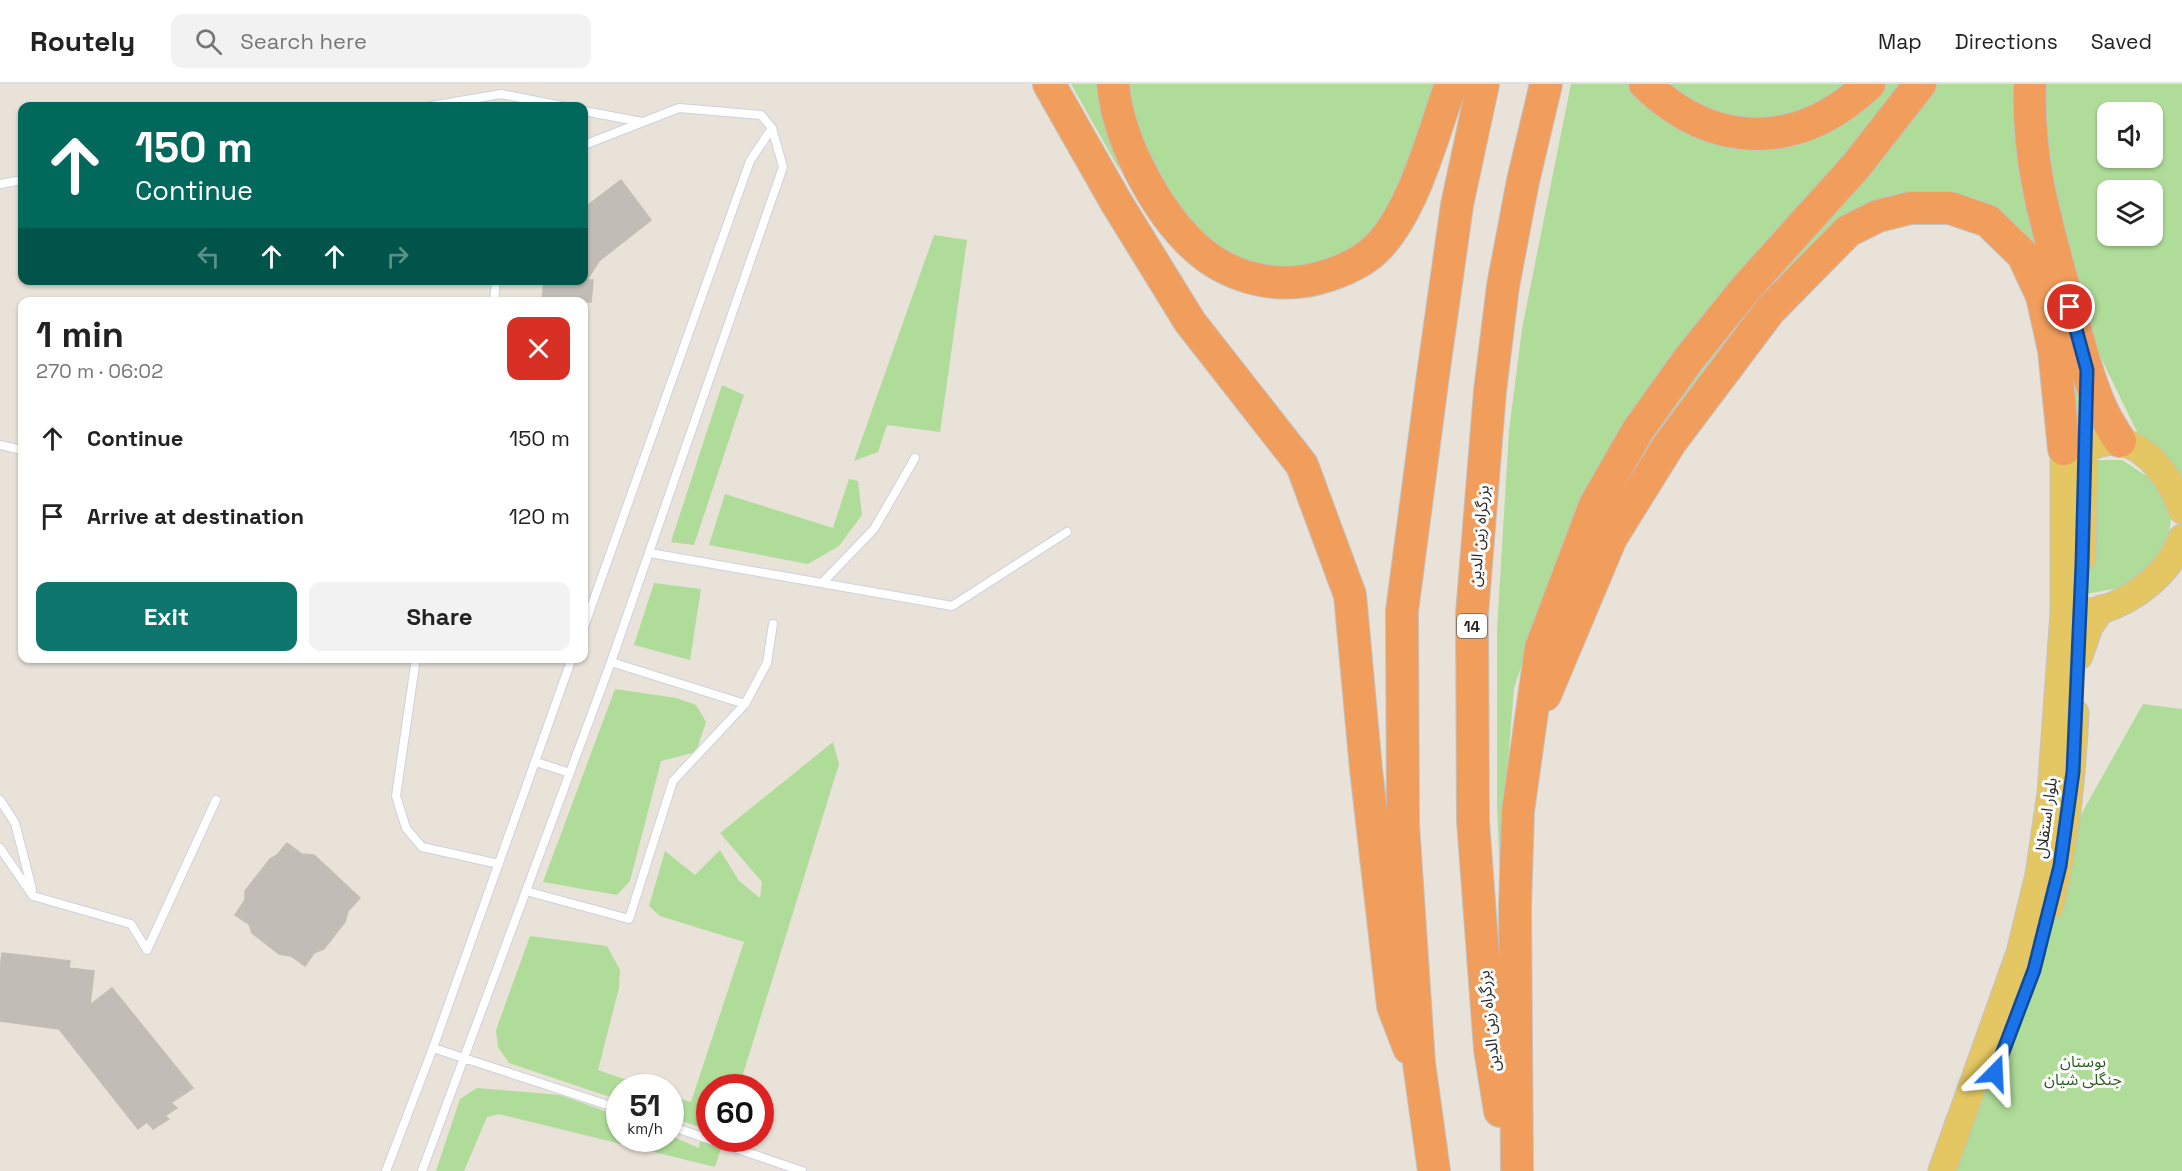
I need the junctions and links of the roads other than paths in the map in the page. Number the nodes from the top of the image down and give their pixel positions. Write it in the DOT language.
graph roads {
  1 [pos="1049,84"];
  2 [pos="1113,84"];
  3 [pos="1451,84"];
  4 [pos="1483,84"];
  5 [pos="1546,84"];
  6 [pos="1645,84"];
  7 [pos="1869,84"];
  8 [pos="1920,84"];
  9 [pos="2030,84"];
  10 [pos="454,102"];
  11 [pos="542,102"];
  12 [pos="588,112"];
  13 [pos="643,122"];
  14 [pos="772,128"];
  15 [pos="588,143"];
  16 [pos="18,181"];
  17 [pos="0,184"];
  18 [pos="2087,370"];
  19 [pos="2121,441"];
  20 [pos="0,445"];
  21 [pos="18,449"];
  22 [pos="2074,449"];
  23 [pos="915,458"];
  24 [pos="2182,510"];
  25 [pos="1067,532"];
  26 [pos="2182,538"];
  27 [pos="650,553"];
  28 [pos="822,582"];
  29 [pos="2082,612"];
  30 [pos="588,616"];
  31 [pos="773,624"];
  32 [pos="611,662"];
  33 [pos="415,663"];
  34 [pos="570,663"];
  35 [pos="745,704"];
  36 [pos="1528,732"];
  37 [pos="536,762"];
  38 [pos="570,773"];
  39 [pos="0,800"];
  40 [pos="216,800"];
  41 [pos="0,848"];
  42 [pos="499,864"];
  43 [pos="526,891"];
  44 [pos="33,896"];
  45 [pos="433,1048"];
  46 [pos="463,1059"];
  47 [pos="1422,1084"];
  48 [pos="606,1105"];
  49 [pos="684,1131"];
  50 [pos="386,1171"];
  51 [pos="422,1171"];
  52 [pos="802,1171"];
  53 [pos="1434,1171"];
  54 [pos="1510,1171"];
  55 [pos="1517,1171"];
  56 [pos="1941,1171"];
  57 [pos="1959,1171"];
  1 -- 47 [label="highway"];
  2 -- 3 [label="highway"];
  4 -- 47 [label="highway"];
  5 -- 54 [label="highway, بزرگراه زین الدین / 14"];
  6 -- 7 [label="highway"];
  8 -- 36 [label="highway"];
  9 -- 18 [label="highway"];
  10 -- 11 [label="lane"];
  12 -- 13 [label="lane"];
  13 -- 14 [label="lane"];
  13 -- 15 [label="lane"];
  14 -- 27 [label="lane"];
  14 -- 30 [label="lane"];
  16 -- 17 [label="lane"];
  18 -- 19 [label="highway"];
  18 -- 22 [label="highway"];
  19 -- 22 [label="main road"];
  19 -- 24 [label="main road"];
  20 -- 21 [label="lane"];
  22 -- 29 [label="main road, بلوار استقلال"];
  22 -- 36 [label="highway"];
  23 -- 28 [label="lane"];
  25 -- 28 [label="lane"];
  26 -- 29 [label="main road"];
  27 -- 28 [label="lane"];
  27 -- 32 [label="lane"];
  29 -- 56 [label="main road, بلوار استقلال"];
  29 -- 57 [label="main road, بلوار استقلال"];
  31 -- 35 [label="lane"];
  32 -- 35 [label="lane"];
  32 -- 38 [label="lane"];
  33 -- 42 [label="lane"];
  34 -- 37 [label="lane"];
  35 -- 43 [label="lane"];
  36 -- 55 [label="highway"];
  37 -- 38 [label="lane"];
  37 -- 42 [label="lane"];
  38 -- 43 [label="lane"];
  39 -- 44 [label="lane"];
  40 -- 44 [label="lane"];
  41 -- 44 [label="lane"];
  42 -- 45 [label="lane"];
  43 -- 46 [label="lane"];
  45 -- 46 [label="lane"];
  45 -- 50 [label="lane"];
  46 -- 48 [label="lane"];
  46 -- 51 [label="lane"];
  47 -- 53 [label="highway"];
  49 -- 52 [label="lane"];
}
